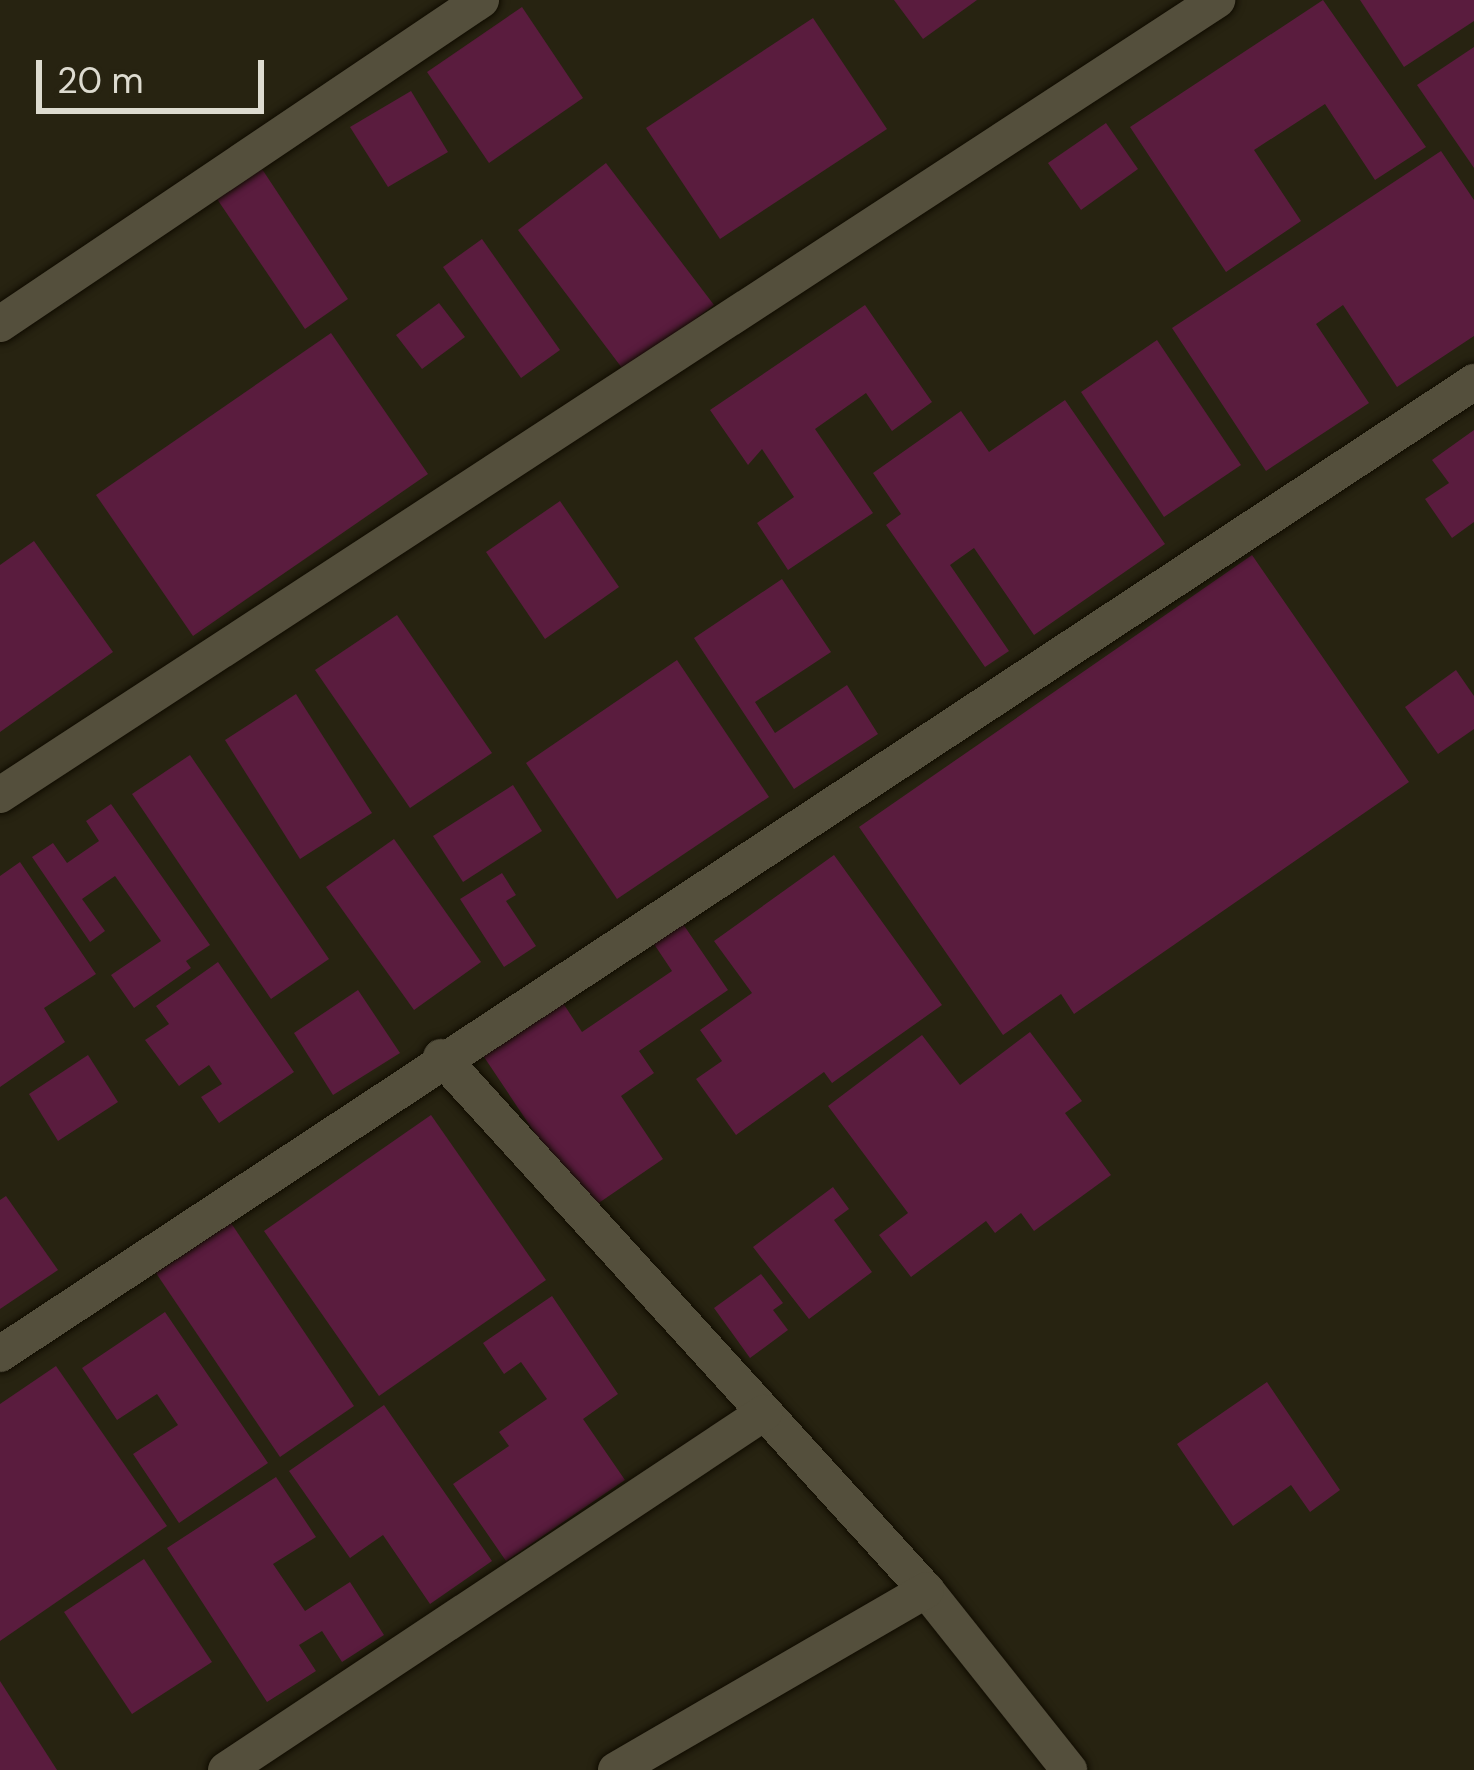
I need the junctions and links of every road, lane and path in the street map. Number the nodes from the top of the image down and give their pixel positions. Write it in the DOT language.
graph roads {
  1 [pos="481,0"];
  2 [pos="1217,0"];
  3 [pos="0,324"];
  4 [pos="1474,382"];
  5 [pos="0,795"];
  6 [pos="441,1057"];
  7 [pos="0,1354"];
  8 [pos="764,1413"];
  9 [pos="926,1591"];
  10 [pos="226,1770"];
  11 [pos="616,1770"];
  12 [pos="1069,1770"];
  1 -- 3 [label="street"];
  2 -- 5 [label="street"];
  4 -- 6 [label="street"];
  6 -- 7 [label="street"];
  6 -- 8 [label="street"];
  8 -- 9 [label="street"];
  8 -- 10 [label="street"];
  9 -- 11 [label="street"];
  9 -- 12 [label="street"];
}
